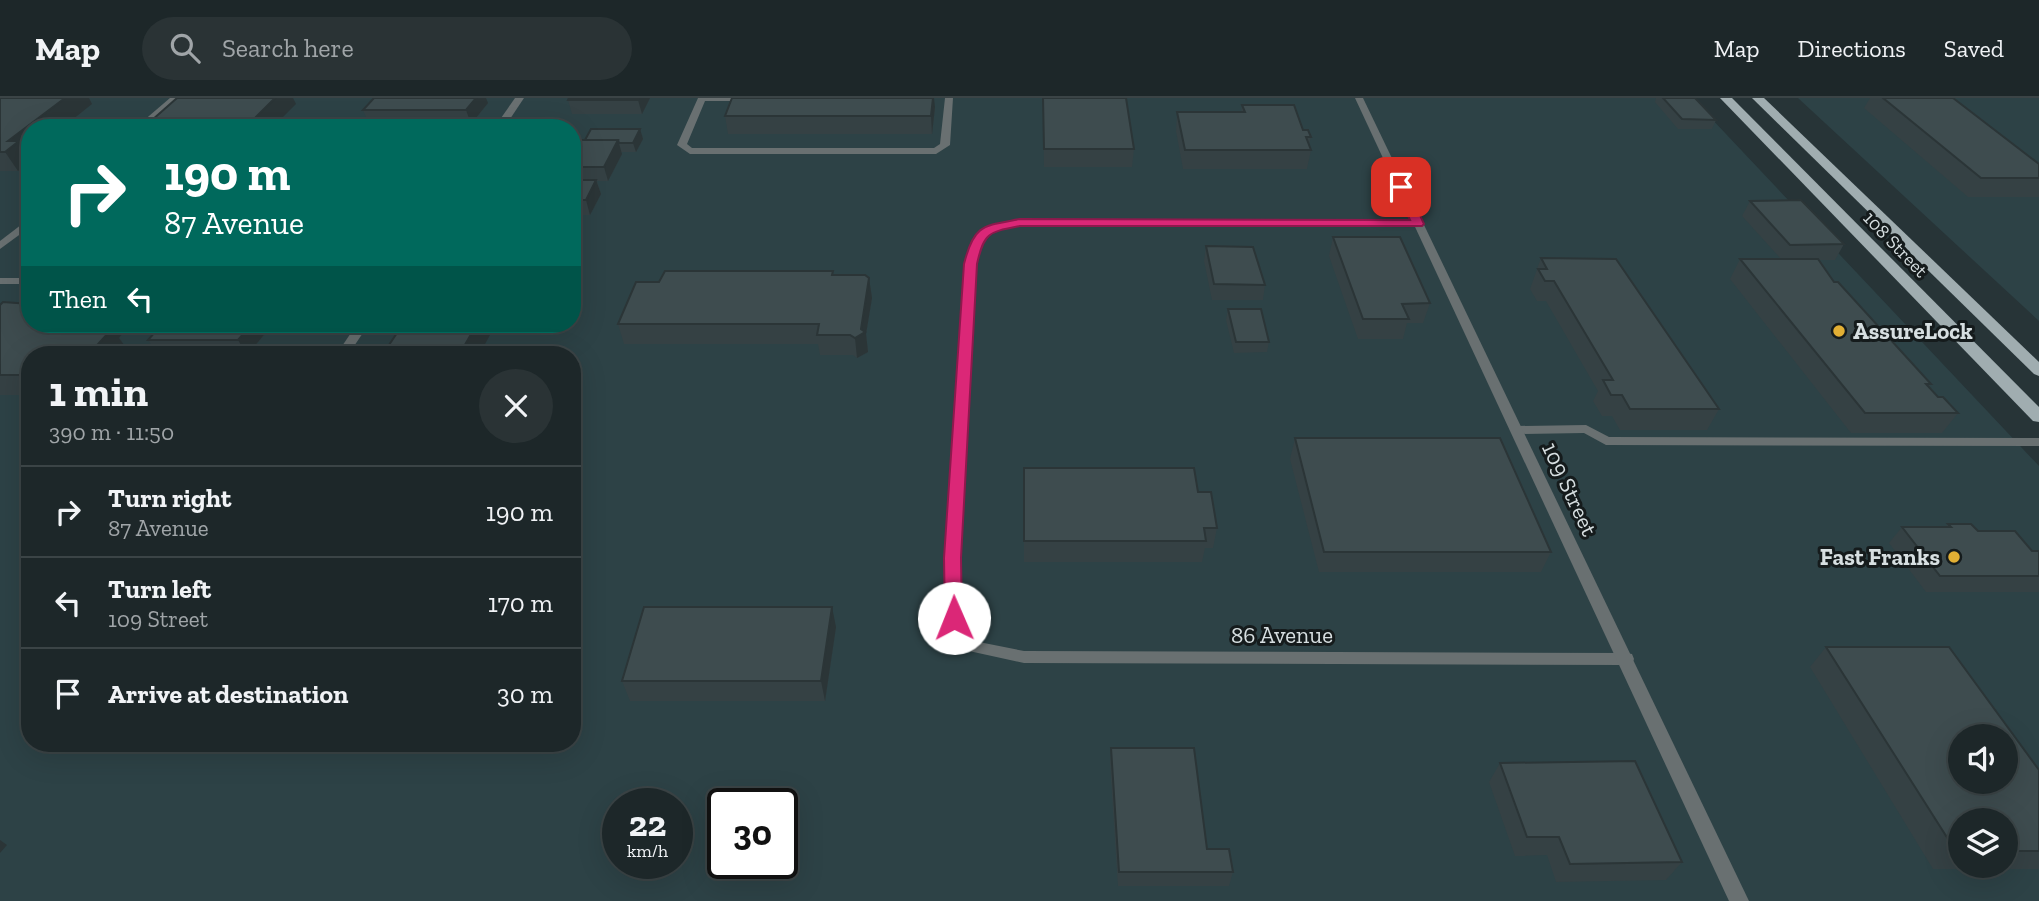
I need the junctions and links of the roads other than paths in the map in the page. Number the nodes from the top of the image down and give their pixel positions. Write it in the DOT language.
graph roads {
  1 [pos="175,98"];
  2 [pos="520,98"];
  3 [pos="702,98"];
  4 [pos="757,98"];
  5 [pos="935,98"];
  6 [pos="949,98"];
  7 [pos="1359,98"];
  8 [pos="1726,98"];
  9 [pos="1758,98"];
  10 [pos="150,119"];
  11 [pos="505,119"];
  12 [pos="1418,224"];
  13 [pos="21,228"];
  14 [pos="0,246"];
  15 [pos="0,281"];
  16 [pos="21,281"];
  17 [pos="2039,371"];
  18 [pos="2039,417"];
  19 [pos="1517,430"];
  20 [pos="2039,442"];
  21 [pos="1626,659"];
  22 [pos="1739,901"];
  1 -- 10 [label="street"];
  2 -- 11 [label="street"];
  3 -- 4 [label="street"];
  3 -- 6 [label="street"];
  5 -- 6 [label="street"];
  7 -- 12 [label="street, 109 Street"];
  8 -- 18 [label="main road, 108 Street"];
  9 -- 17 [label="main road, 108 Street"];
  12 -- 19 [label="street, 109 Street"];
  12 -- 21 [label="street, 86 Avenue"];
  13 -- 14 [label="street"];
  15 -- 16 [label="street"];
  19 -- 20 [label="street"];
  19 -- 21 [label="street, 109 Street"];
  21 -- 22 [label="street, 109 Street"];
}
